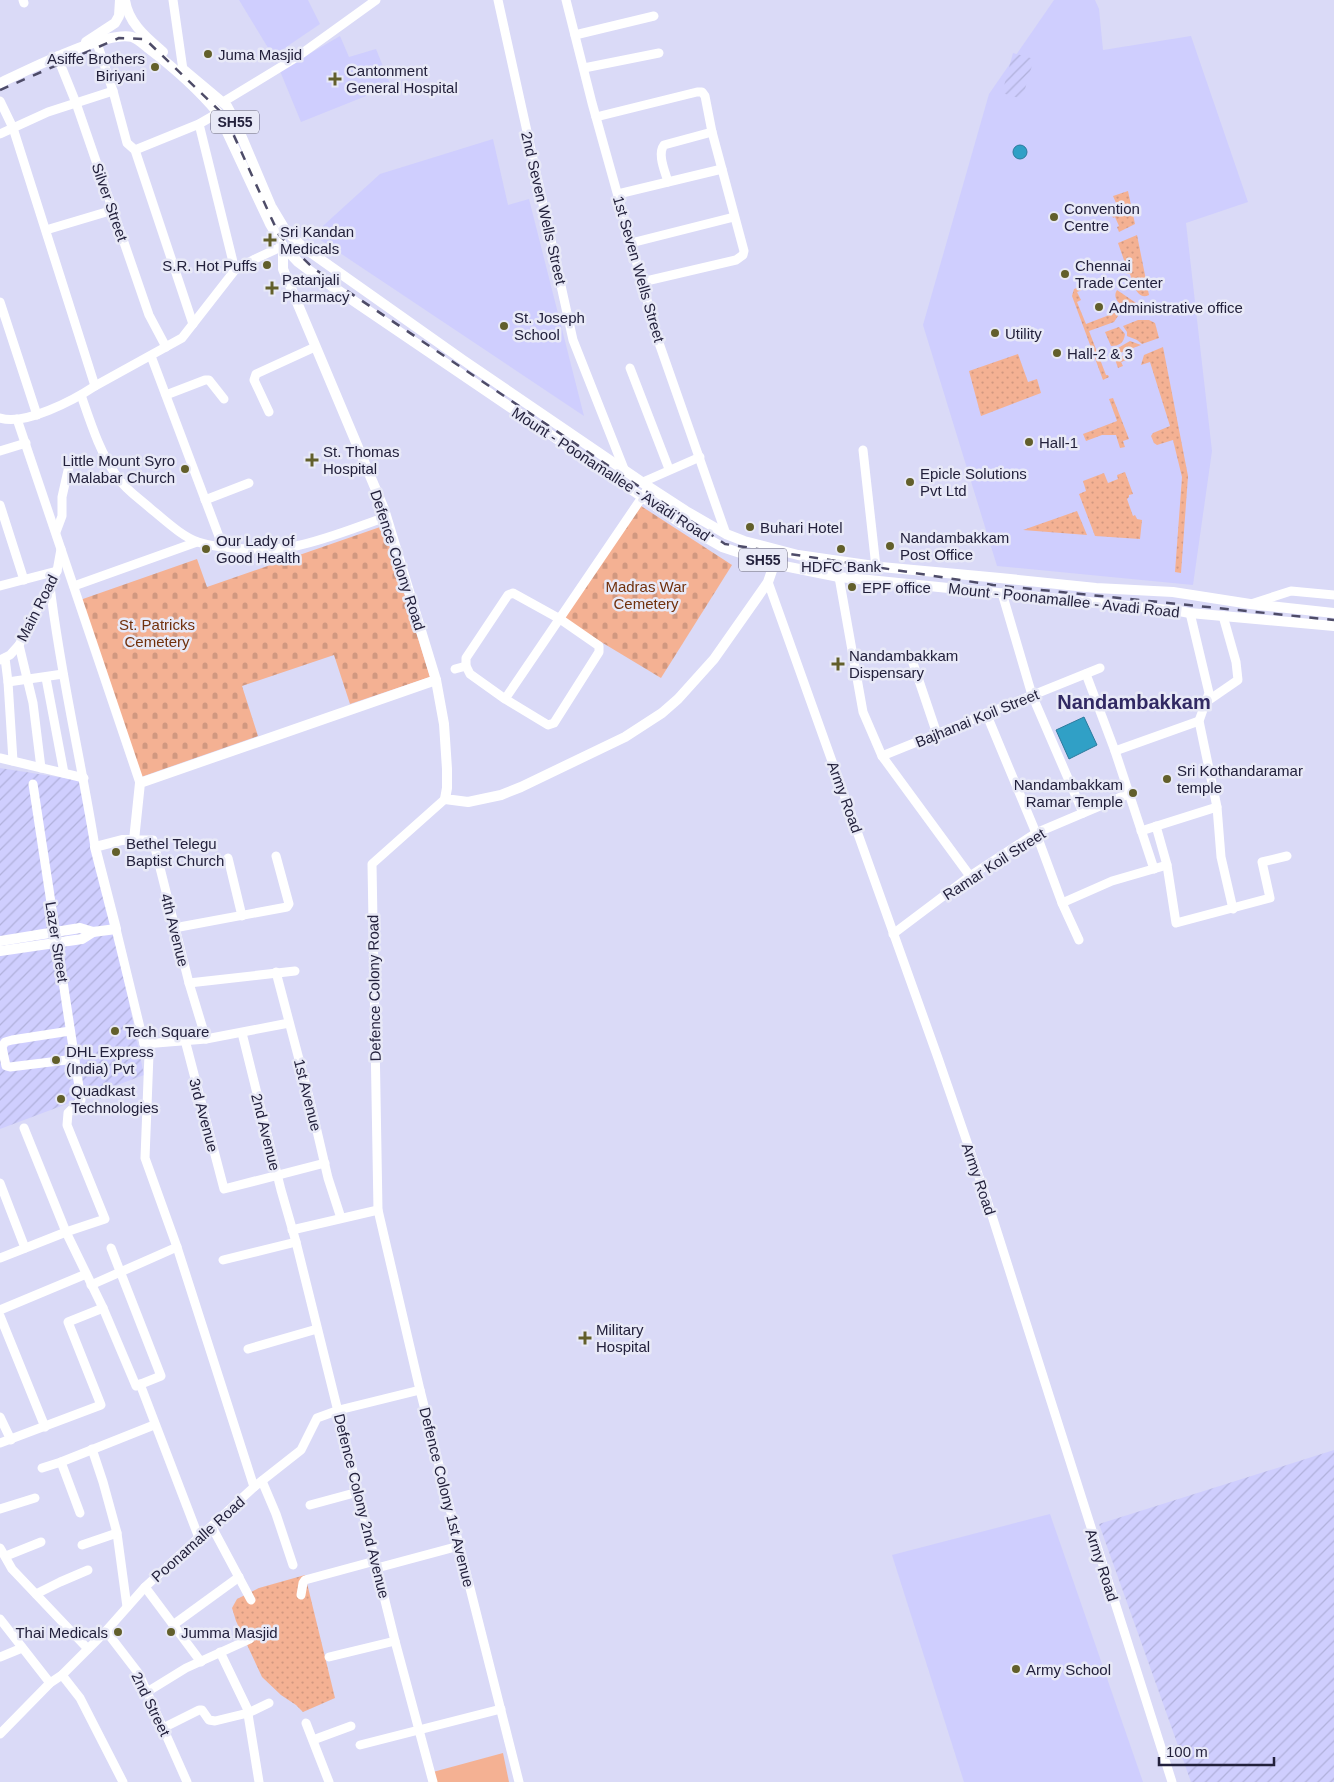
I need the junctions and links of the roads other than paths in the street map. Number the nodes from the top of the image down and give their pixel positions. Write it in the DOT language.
graph roads {
  1 [pos="120,0"];
  2 [pos="125,0"];
  3 [pos="173,0"];
  4 [pos="376,0"];
  5 [pos="498,0"];
  6 [pos="566,0"];
  7 [pos="654,16"];
  8 [pos="137,33"];
  9 [pos="575,35"];
  10 [pos="96,39"];
  11 [pos="659,53"];
  12 [pos="58,56"];
  13 [pos="584,68"];
  14 [pos="183,70"];
  15 [pos="0,83"];
  16 [pos="113,91"];
  17 [pos="0,101"];
  18 [pos="223,102"];
  19 [pos="76,103"];
  20 [pos="218,113"];
  21 [pos="596,117"];
  22 [pos="200,124"];
  23 [pos="13,128"];
  24 [pos="712,132"];
  25 [pos="0,134"];
  26 [pos="134,150"];
  27 [pos="722,169"];
  28 [pos="668,182"];
  29 [pos="618,194"];
  30 [pos="113,210"];
  31 [pos="734,217"];
  32 [pos="46,230"];
  33 [pos="631,243"];
  34 [pos="283,246"];
  35 [pos="235,270"];
  36 [pos="642,282"];
  37 [pos="0,302"];
  38 [pos="193,324"];
  39 [pos="166,347"];
  40 [pos="315,347"];
  41 [pos="151,356"];
  42 [pos="630,368"];
  43 [pos="95,386"];
  44 [pos="82,395"];
  45 [pos="166,395"];
  46 [pos="224,399"];
  47 [pos="269,412"];
  48 [pos="37,414"];
  49 [pos="0,418"];
  50 [pos="17,419"];
  51 [pos="26,443"];
  52 [pos="864,450"];
  53 [pos="0,451"];
  54 [pos="700,457"];
  55 [pos="70,466"];
  56 [pos="624,469"];
  57 [pos="670,469"];
  58 [pos="250,483"];
  59 [pos="646,484"];
  60 [pos="642,497"];
  61 [pos="205,500"];
  62 [pos="0,505"];
  63 [pos="386,517"];
  64 [pos="56,532"];
  65 [pos="726,534"];
  66 [pos="197,542"];
  67 [pos="223,547"];
  68 [pos="62,548"];
  69 [pos="778,550"];
  70 [pos="774,564"];
  71 [pos="876,567"];
  72 [pos="901,569"];
  73 [pos="57,571"];
  74 [pos="839,577"];
  75 [pos="24,580"];
  76 [pos="768,582"];
  77 [pos="899,583"];
  78 [pos="0,586"];
  79 [pos="50,586"];
  80 [pos="74,586"];
  81 [pos="1002,593"];
  82 [pos="1334,595"];
  83 [pos="1250,604"];
  84 [pos="1314,611"];
  85 [pos="1190,613"];
  86 [pos="1334,613"];
  87 [pos="1223,616"];
  88 [pos="560,619"];
  89 [pos="1312,624"];
  90 [pos="1334,626"];
  91 [pos="19,645"];
  92 [pos="911,657"];
  93 [pos="2,659"];
  94 [pos="466,666"];
  95 [pos="1100,668"];
  96 [pos="454,669"];
  97 [pos="63,674"];
  98 [pos="1086,674"];
  99 [pos="46,678"];
  100 [pos="28,679"];
  101 [pos="436,680"];
  102 [pos="8,682"];
  103 [pos="1032,695"];
  104 [pos="505,698"];
  105 [pos="1206,702"];
  106 [pos="986,713"];
  107 [pos="1199,721"];
  108 [pos="937,734"];
  109 [pos="1115,751"];
  110 [pos="882,756"];
  111 [pos="0,758"];
  112 [pos="13,761"];
  113 [pos="41,768"];
  114 [pos="64,773"];
  115 [pos="84,778"];
  116 [pos="140,783"];
  117 [pos="33,784"];
  118 [pos="1128,794"];
  119 [pos="444,799"];
  120 [pos="1217,807"];
  121 [pos="1083,812"];
  122 [pos="1156,826"];
  123 [pos="1142,831"];
  124 [pos="1036,833"];
  125 [pos="134,840"];
  126 [pos="95,847"];
  127 [pos="276,856"];
  128 [pos="1287,856"];
  129 [pos="228,858"];
  130 [pos="1167,866"];
  131 [pos="1154,869"];
  132 [pos="970,876"];
  133 [pos="1062,903"];
  134 [pos="1233,909"];
  135 [pos="242,916"];
  136 [pos="174,928"];
  137 [pos="116,929"];
  138 [pos="55,932"];
  139 [pos="93,932"];
  140 [pos="893,934"];
  141 [pos="1079,940"];
  142 [pos="0,941"];
  143 [pos="57,943"];
  144 [pos="0,951"];
  145 [pos="295,971"];
  146 [pos="276,972"];
  147 [pos="189,983"];
  148 [pos="289,1023"];
  149 [pos="70,1031"];
  150 [pos="242,1033"];
  151 [pos="206,1039"];
  152 [pos="184,1040"];
  153 [pos="144,1044"];
  154 [pos="75,1058"];
  155 [pos="24,1128"];
  156 [pos="324,1163"];
  157 [pos="277,1175"];
  158 [pos="0,1183"];
  159 [pos="378,1210"];
  160 [pos="341,1218"];
  161 [pos="292,1230"];
  162 [pos="66,1232"];
  163 [pos="296,1242"];
  164 [pos="25,1248"];
  165 [pos="112,1248"];
  166 [pos="177,1248"];
  167 [pos="0,1258"];
  168 [pos="223,1260"];
  169 [pos="121,1272"];
  170 [pos="86,1274"];
  171 [pos="91,1285"];
  172 [pos="103,1308"];
  173 [pos="0,1310"];
  174 [pos="0,1316"];
  175 [pos="317,1329"];
  176 [pos="248,1349"];
  177 [pos="140,1384"];
  178 [pos="420,1390"];
  179 [pos="339,1410"];
  180 [pos="0,1417"];
  181 [pos="154,1425"];
  182 [pos="45,1427"];
  183 [pos="11,1440"];
  184 [pos="0,1444"];
  185 [pos="92,1449"];
  186 [pos="61,1462"];
  187 [pos="42,1468"];
  188 [pos="262,1481"];
  189 [pos="254,1487"];
  190 [pos="358,1492"];
  191 [pos="36,1498"];
  192 [pos="310,1505"];
  193 [pos="0,1509"];
  194 [pos="80,1513"];
  195 [pos="212,1527"];
  196 [pos="117,1533"];
  197 [pos="199,1538"];
  198 [pos="41,1542"];
  199 [pos="82,1545"];
  200 [pos="459,1546"];
  201 [pos="2,1551"];
  202 [pos="293,1565"];
  203 [pos="376,1565"];
  204 [pos="88,1570"];
  205 [pos="239,1576"];
  206 [pos="145,1587"];
  207 [pos="36,1594"];
  208 [pos="301,1595"];
  209 [pos="251,1600"];
  210 [pos="127,1606"];
  211 [pos="0,1619"];
  212 [pos="173,1626"];
  213 [pos="106,1631"];
  214 [pos="250,1639"];
  215 [pos="395,1641"];
  216 [pos="22,1648"];
  217 [pos="88,1649"];
  218 [pos="220,1652"];
  219 [pos="0,1657"];
  220 [pos="329,1657"];
  221 [pos="201,1662"];
  222 [pos="62,1675"];
  223 [pos="50,1683"];
  224 [pos="147,1692"];
  225 [pos="269,1703"];
  226 [pos="501,1709"];
  227 [pos="248,1713"];
  228 [pos="306,1723"];
  229 [pos="351,1726"];
  230 [pos="163,1728"];
  231 [pos="419,1730"];
  232 [pos="0,1734"];
  233 [pos="313,1740"];
  234 [pos="360,1745"];
  235 [pos="123,1782"];
  236 [pos="187,1782"];
  237 [pos="259,1782"];
  238 [pos="329,1782"];
  239 [pos="433,1782"];
  240 [pos="520,1782"];
  241 [pos="1172,1782"];
  1 -- 10 [label="main road"];
  2 -- 8 [label="main road, SH55"];
  3 -- 14 [label="street"];
  4 -- 18 [label="street"];
  5 -- 56 [label="street, 2nd Seven Wells Street"];
  6 -- 9 [label="street, 1st Seven Wells Street"];
  7 -- 9 [label="street"];
  8 -- 10 [label="main road"];
  8 -- 14 [label="main road, Mount - Poonamallee - Avadi Road / SH55"];
  8 -- 20 [label="main road, Mount - Poonamallee - Avadi Road / SH55"];
  9 -- 13 [label="street, 1st Seven Wells Street"];
  10 -- 12 [label="main road"];
  10 -- 16 [label="street"];
  11 -- 13 [label="street"];
  12 -- 15 [label="main road"];
  12 -- 19 [label="street, Silver Street"];
  13 -- 21 [label="street, 1st Seven Wells Street"];
  14 -- 18 [label="main road, Mount - Poonamallee - Avadi Road / SH55"];
  16 -- 19 [label="street"];
  16 -- 26 [label="street"];
  17 -- 23 [label="street"];
  18 -- 56 [label="main road, Mount - Poonamallee - Avadi Road / SH55"];
  19 -- 23 [label="street"];
  19 -- 30 [label="street, Silver Street"];
  20 -- 22 [label="street"];
  20 -- 34 [label="main road, Mount - Poonamallee - Avadi Road / SH55"];
  21 -- 24 [label="street"];
  21 -- 29 [label="street, 1st Seven Wells Street"];
  22 -- 26 [label="street"];
  22 -- 35 [label="street"];
  23 -- 25 [label="street"];
  23 -- 32 [label="street"];
  24 -- 27 [label="street"];
  24 -- 28 [label="street"];
  26 -- 38 [label="street"];
  27 -- 28 [label="street"];
  27 -- 31 [label="street"];
  28 -- 29 [label="street"];
  29 -- 33 [label="street, 1st Seven Wells Street"];
  30 -- 32 [label="street"];
  30 -- 39 [label="street, Silver Street"];
  31 -- 33 [label="street"];
  31 -- 36 [label="street"];
  32 -- 43 [label="street"];
  33 -- 36 [label="street, 1st Seven Wells Street"];
  34 -- 35 [label="street"];
  34 -- 40 [label="main road, Defence Colony Road"];
  34 -- 60 [label="main road, Mount - Poonamallee - Avadi Road / SH55"];
  35 -- 38 [label="street"];
  36 -- 54 [label="street, 1st Seven Wells Street"];
  37 -- 48 [label="street"];
  38 -- 39 [label="street"];
  39 -- 41 [label="street"];
  40 -- 47 [label="street"];
  40 -- 63 [label="main road, Defence Colony Road"];
  41 -- 43 [label="street"];
  41 -- 45 [label="street"];
  42 -- 57 [label="street"];
  43 -- 44 [label="street"];
  44 -- 48 [label="street"];
  44 -- 66 [label="street"];
  45 -- 46 [label="street"];
  45 -- 61 [label="street"];
  48 -- 50 [label="street"];
  49 -- 50 [label="street"];
  50 -- 51 [label="street"];
  51 -- 53 [label="street"];
  51 -- 64 [label="street"];
  52 -- 71 [label="street"];
  54 -- 57 [label="street"];
  54 -- 65 [label="street, 1st Seven Wells Street"];
  55 -- 64 [label="street"];
  56 -- 59 [label="main road, Mount - Poonamallee - Avadi Road / SH55"];
  57 -- 59 [label="street"];
  58 -- 61 [label="street"];
  59 -- 60 [label="street"];
  59 -- 65 [label="main road, Mount - Poonamallee - Avadi Road / SH55"];
  60 -- 70 [label="main road, Mount - Poonamallee - Avadi Road / SH55"];
  60 -- 88 [label="street"];
  61 -- 67 [label="street"];
  62 -- 75 [label="street"];
  63 -- 67 [label="street"];
  63 -- 101 [label="main road, Defence Colony Road"];
  64 -- 68 [label="street"];
  65 -- 69 [label="main road, Mount - Poonamallee - Avadi Road / SH55"];
  66 -- 67 [label="street"];
  66 -- 80 [label="street"];
  68 -- 73 [label="street, Main Road"];
  68 -- 80 [label="street"];
  69 -- 70 [label="main road"];
  69 -- 71 [label="main road, Mount - Poonamallee - Avadi Road / SH55"];
  70 -- 74 [label="main road, Mount - Poonamallee - Avadi Road / SH55"];
  70 -- 76 [label="main road"];
  71 -- 72 [label="main road, Mount - Poonamallee - Avadi Road / SH55"];
  72 -- 77 [label="main road"];
  72 -- 83 [label="main road, Mount - Poonamallee - Avadi Road / SH55"];
  73 -- 75 [label="street"];
  73 -- 79 [label="street, Main Road"];
  74 -- 77 [label="main road, Mount - Poonamallee - Avadi Road / SH55"];
  74 -- 110 [label="street"];
  75 -- 78 [label="street"];
  76 -- 119 [label="main road"];
  76 -- 140 [label="street, Army Road"];
  77 -- 81 [label="main road, Mount - Poonamallee - Avadi Road / SH55"];
  79 -- 91 [label="street, Main Road"];
  79 -- 97 [label="street"];
  80 -- 116 [label="street"];
  81 -- 85 [label="main road, Mount - Poonamallee - Avadi Road / SH55"];
  81 -- 103 [label="street"];
  82 -- 83 [label="street"];
  83 -- 84 [label="main road, Mount - Poonamallee - Avadi Road / SH55"];
  84 -- 86 [label="main road, Mount - Poonamallee - Avadi Road / SH55"];
  84 -- 89 [label="main road"];
  85 -- 87 [label="main road, Mount - Poonamallee - Avadi Road / SH55"];
  85 -- 105 [label="street"];
  87 -- 89 [label="main road, Mount - Poonamallee - Avadi Road / SH55"];
  87 -- 105 [label="street"];
  88 -- 94 [label="street"];
  88 -- 104 [label="street"];
  88 -- 104 [label="street"];
  89 -- 90 [label="main road, Mount - Poonamallee - Avadi Road / SH55"];
  91 -- 93 [label="street, Main Road"];
  91 -- 100 [label="street"];
  92 -- 108 [label="street"];
  93 -- 102 [label="street"];
  94 -- 96 [label="street"];
  94 -- 104 [label="street"];
  95 -- 98 [label="street, Bajhanai Koil Street"];
  97 -- 99 [label="street"];
  97 -- 115 [label="street"];
  98 -- 103 [label="street, Bajhanai Koil Street"];
  98 -- 109 [label="street"];
  99 -- 100 [label="street"];
  99 -- 114 [label="street"];
  100 -- 102 [label="street"];
  100 -- 113 [label="street"];
  101 -- 116 [label="main road"];
  101 -- 119 [label="main road, Defence Colony Road"];
  102 -- 112 [label="street"];
  103 -- 106 [label="street, Bajhanai Koil Street"];
  103 -- 121 [label="street"];
  105 -- 107 [label="street"];
  106 -- 108 [label="street, Bajhanai Koil Street"];
  106 -- 124 [label="street"];
  107 -- 109 [label="street"];
  107 -- 120 [label="street"];
  108 -- 110 [label="street, Bajhanai Koil Street"];
  109 -- 118 [label="street"];
  110 -- 132 [label="street"];
  111 -- 112 [label="street"];
  112 -- 113 [label="street"];
  113 -- 114 [label="street"];
  114 -- 115 [label="street"];
  115 -- 126 [label="street"];
  116 -- 125 [label="main road"];
  117 -- 138 [label="street, Lazer Street"];
  118 -- 121 [label="street, Ramar Koil Street"];
  118 -- 123 [label="street"];
  119 -- 159 [label="street, Defence Colony Road"];
  120 -- 122 [label="street"];
  120 -- 134 [label="street"];
  121 -- 124 [label="street, Ramar Koil Street"];
  122 -- 123 [label="street"];
  122 -- 130 [label="street"];
  123 -- 131 [label="street"];
  124 -- 132 [label="street, Ramar Koil Street"];
  124 -- 133 [label="street"];
  125 -- 126 [label="main road"];
  125 -- 136 [label="street, 4th Avenue"];
  126 -- 137 [label="main road"];
  127 -- 135 [label="street"];
  128 -- 134 [label="street"];
  129 -- 135 [label="street"];
  130 -- 131 [label="street"];
  130 -- 134 [label="street"];
  131 -- 133 [label="street"];
  132 -- 140 [label="street, Ramar Koil Street"];
  133 -- 141 [label="street"];
  135 -- 136 [label="street"];
  136 -- 147 [label="street, 4th Avenue"];
  137 -- 139 [label="main road"];
  137 -- 153 [label="street"];
  138 -- 139 [label="main road"];
  138 -- 142 [label="main road"];
  138 -- 143 [label="street, Lazer Street"];
  139 -- 143 [label="main road"];
  140 -- 241 [label="street, Army Road"];
  143 -- 144 [label="main road"];
  143 -- 149 [label="street, Lazer Street"];
  145 -- 146 [label="street"];
  146 -- 147 [label="street"];
  146 -- 148 [label="street, 1st Avenue"];
  147 -- 151 [label="street, 4th Avenue"];
  148 -- 150 [label="street"];
  148 -- 156 [label="street, 1st Avenue"];
  149 -- 154 [label="street, Lazer Street"];
  149 -- 154 [label="street"];
  150 -- 151 [label="street"];
  150 -- 157 [label="street, 2nd Avenue"];
  151 -- 152 [label="street"];
  152 -- 153 [label="street"];
  152 -- 157 [label="street, 3rd Avenue"];
  153 -- 166 [label="street"];
  154 -- 162 [label="street, Lazer Street"];
  155 -- 162 [label="street"];
  156 -- 157 [label="street"];
  156 -- 160 [label="street, 1st Avenue"];
  157 -- 161 [label="street, 2nd Avenue"];
  158 -- 164 [label="street"];
  159 -- 160 [label="street"];
  159 -- 178 [label="street, Defence Colony 1st Avenue"];
  160 -- 161 [label="street"];
  161 -- 163 [label="street, Defence Colony 2nd Avenue"];
  162 -- 164 [label="street"];
  162 -- 170 [label="street"];
  163 -- 168 [label="street"];
  163 -- 175 [label="street, Defence Colony 2nd Avenue"];
  164 -- 167 [label="street"];
  165 -- 169 [label="street"];
  166 -- 169 [label="street"];
  166 -- 189 [label="street"];
  169 -- 171 [label="street"];
  169 -- 177 [label="street"];
  170 -- 171 [label="street"];
  170 -- 173 [label="street"];
  171 -- 172 [label="street"];
  172 -- 177 [label="street"];
  172 -- 182 [label="street"];
  174 -- 182 [label="street"];
  175 -- 176 [label="street"];
  175 -- 179 [label="street, Defence Colony 2nd Avenue"];
  177 -- 181 [label="street"];
  178 -- 179 [label="street, Poonamalle Road"];
  178 -- 200 [label="street, Defence Colony 1st Avenue"];
  179 -- 188 [label="street, Poonamalle Road"];
  179 -- 190 [label="street, Defence Colony 2nd Avenue"];
  180 -- 183 [label="street"];
  181 -- 185 [label="street"];
  181 -- 197 [label="street"];
  182 -- 183 [label="street"];
  183 -- 184 [label="street"];
  185 -- 186 [label="street"];
  185 -- 196 [label="street"];
  186 -- 187 [label="street"];
  186 -- 194 [label="street"];
  188 -- 189 [label="street, Poonamalle Road"];
  188 -- 202 [label="street"];
  189 -- 195 [label="street, Poonamalle Road"];
  190 -- 192 [label="street"];
  190 -- 203 [label="street, Defence Colony 2nd Avenue"];
  191 -- 193 [label="street"];
  195 -- 197 [label="street, Poonamalle Road"];
  195 -- 205 [label="street"];
  196 -- 199 [label="street"];
  196 -- 210 [label="street"];
  197 -- 206 [label="street, Poonamalle Road"];
  198 -- 201 [label="street"];
  200 -- 203 [label="street"];
  200 -- 226 [label="street, Defence Colony 1st Avenue"];
  201 -- 207 [label="street"];
  203 -- 208 [label="street"];
  203 -- 215 [label="street, Defence Colony 2nd Avenue"];
  204 -- 207 [label="street"];
  205 -- 209 [label="street"];
  205 -- 212 [label="street"];
  206 -- 210 [label="street, Poonamalle Road"];
  206 -- 212 [label="street"];
  207 -- 217 [label="street"];
  210 -- 213 [label="street, Poonamalle Road"];
  211 -- 216 [label="street"];
  212 -- 221 [label="street"];
  213 -- 217 [label="street, Poonamalle Road"];
  213 -- 224 [label="street, 2nd Street"];
  214 -- 218 [label="street"];
  215 -- 220 [label="street"];
  215 -- 231 [label="street, Defence Colony 2nd Avenue"];
  216 -- 219 [label="street"];
  216 -- 223 [label="street"];
  217 -- 222 [label="street, Poonamalle Road"];
  218 -- 221 [label="street"];
  218 -- 227 [label="street"];
  221 -- 224 [label="street"];
  222 -- 223 [label="street, Poonamalle Road"];
  222 -- 235 [label="street"];
  223 -- 232 [label="street, Poonamalle Road"];
  224 -- 230 [label="street, 2nd Street"];
  225 -- 227 [label="street"];
  226 -- 231 [label="street"];
  226 -- 240 [label="street, Defence Colony 1st Avenue"];
  227 -- 230 [label="street"];
  227 -- 237 [label="street"];
  228 -- 233 [label="street"];
  229 -- 233 [label="street"];
  230 -- 236 [label="street, 2nd Street"];
  231 -- 234 [label="street"];
  231 -- 239 [label="street, Defence Colony 2nd Avenue"];
  233 -- 238 [label="street"];
}
